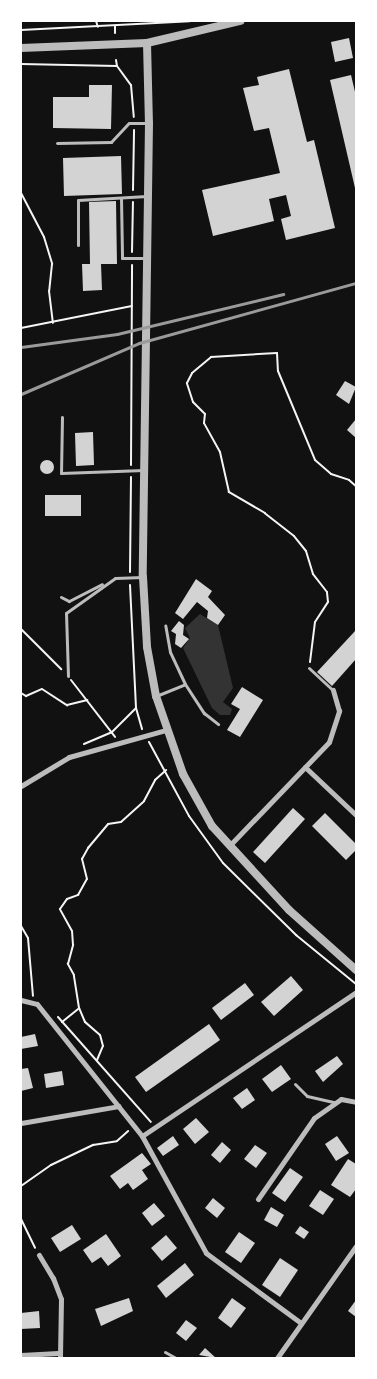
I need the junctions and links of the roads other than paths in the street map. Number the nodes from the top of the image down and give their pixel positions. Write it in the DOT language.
graph roads {
  1 [pos="240,21"];
  2 [pos="147,43"];
  3 [pos="21,48"];
  4 [pos="149,123"];
  5 [pos="57,143"];
  6 [pos="148,196"];
  7 [pos="121,198"];
  8 [pos="78,246"];
  9 [pos="146,258"];
  10 [pos="62,417"];
  11 [pos="144,470"];
  12 [pos="142,577"];
  13 [pos="115,578"];
  14 [pos="61,596"];
  15 [pos="165,625"];
  16 [pos="309,668"];
  17 [pos="68,676"];
  18 [pos="186,684"];
  19 [pos="333,690"];
  20 [pos="156,696"];
  21 [pos="218,724"];
  22 [pos="166,730"];
  23 [pos="305,767"];
  24 [pos="21,786"];
  25 [pos="356,815"];
  26 [pos="228,846"];
  27 [pos="356,970"];
  28 [pos="356,992"];
  29 [pos="21,1000"];
  30 [pos="295,1084"];
  31 [pos="334,1102"];
  32 [pos="356,1102"];
  33 [pos="119,1106"];
  34 [pos="21,1123"];
  35 [pos="142,1136"];
  36 [pos="258,1200"];
  37 [pos="356,1246"];
  38 [pos="39,1255"];
  39 [pos="301,1323"];
  40 [pos="165,1352"];
  41 [pos="21,1355"];
  42 [pos="59,1355"];
  43 [pos="176,1358"];
  44 [pos="277,1358"];
  1 -- 2 [label="street"];
  2 -- 3 [label="street"];
  2 -- 4 [label="street"];
  4 -- 5 [label="lane"];
  4 -- 6 [label="street"];
  6 -- 7 [label="lane"];
  6 -- 9 [label="street"];
  7 -- 8 [label="lane"];
  7 -- 9 [label="lane"];
  9 -- 11 [label="street"];
  10 -- 11 [label="lane"];
  11 -- 12 [label="street"];
  12 -- 13 [label="lane"];
  12 -- 20 [label="street"];
  13 -- 14 [label="lane"];
  13 -- 17 [label="lane"];
  15 -- 18 [label="lane"];
  16 -- 19 [label="lane"];
  18 -- 20 [label="lane"];
  18 -- 21 [label="lane"];
  19 -- 23 [label="street"];
  20 -- 22 [label="street"];
  22 -- 24 [label="street"];
  22 -- 26 [label="street"];
  23 -- 25 [label="street"];
  23 -- 26 [label="street"];
  26 -- 27 [label="street"];
  28 -- 35 [label="street"];
  29 -- 33 [label="street"];
  30 -- 31 [label="lane"];
  31 -- 32 [label="street"];
  31 -- 36 [label="street"];
  33 -- 34 [label="street"];
  33 -- 35 [label="street"];
  35 -- 39 [label="street"];
  37 -- 39 [label="street"];
  38 -- 42 [label="street"];
  39 -- 44 [label="street"];
  40 -- 43 [label="lane"];
  41 -- 42 [label="street"];
}
